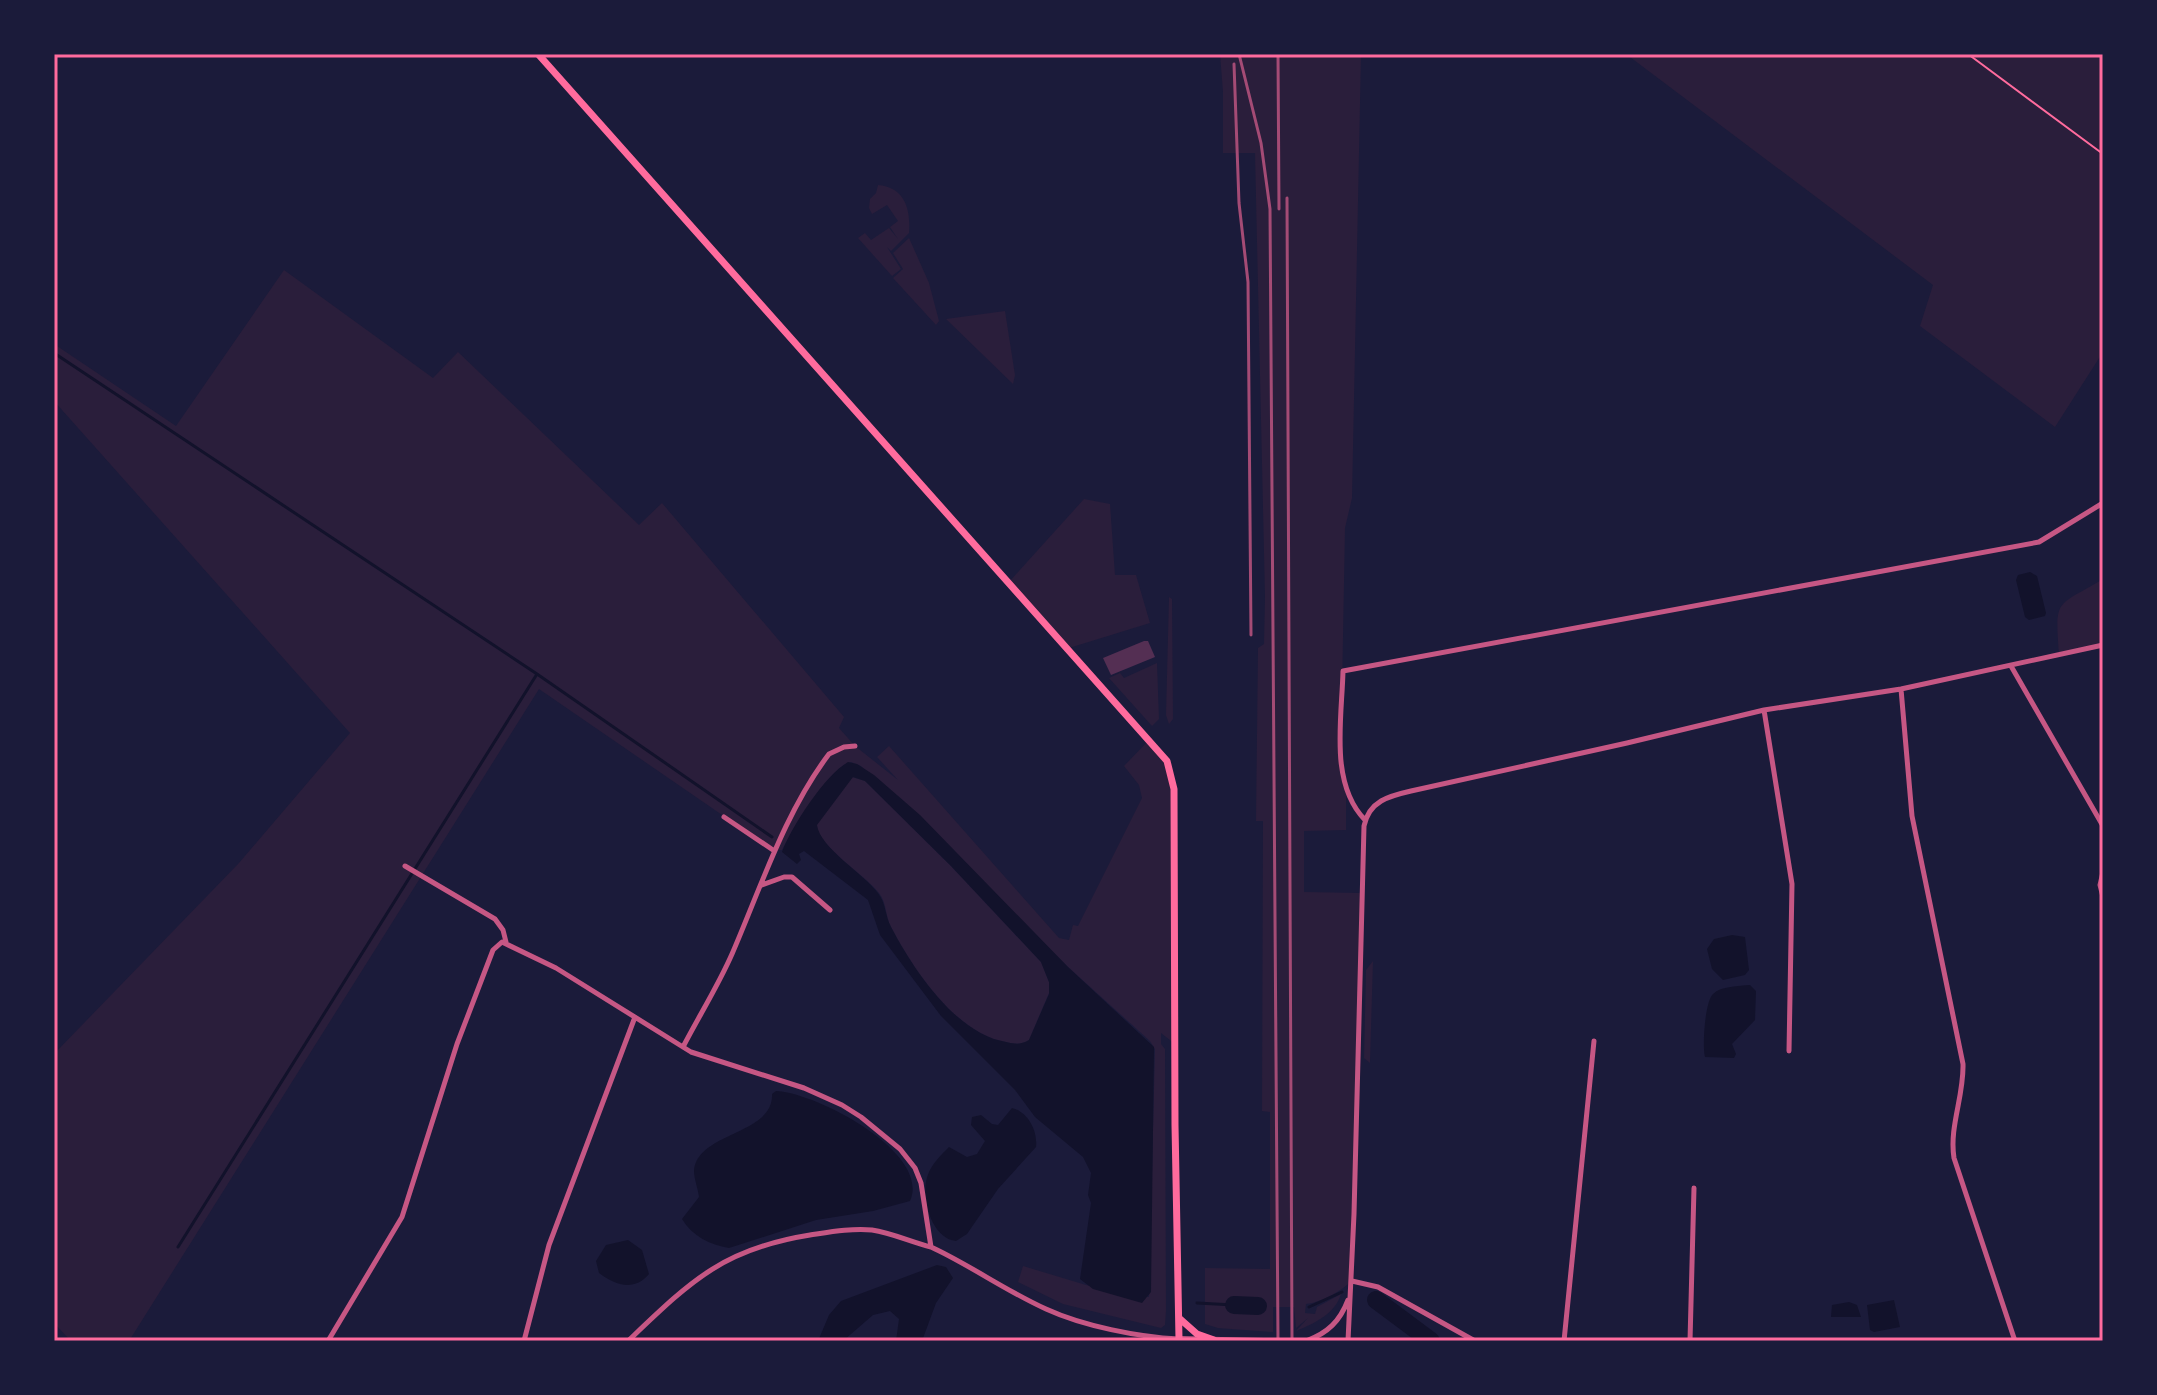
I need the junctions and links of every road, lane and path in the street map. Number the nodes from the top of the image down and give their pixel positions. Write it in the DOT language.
graph roads {
  1 [pos="538,54"];
  2 [pos="1968,54"];
  3 [pos="2103,154"];
  4 [pos="2103,503"];
  5 [pos="2103,645"];
  6 [pos="2011,666"];
  7 [pos="1901,689"];
  8 [pos="1764,710"];
  9 [pos="855,746"];
  10 [pos="724,817"];
  11 [pos="1365,820"];
  12 [pos="2103,826"];
  13 [pos="773,850"];
  14 [pos="405,866"];
  15 [pos="2103,872"];
  16 [pos="761,885"];
  17 [pos="2103,897"];
  18 [pos="830,910"];
  19 [pos="506,942"];
  20 [pos="635,1017"];
  21 [pos="1594,1041"];
  22 [pos="683,1047"];
  23 [pos="1789,1051"];
  24 [pos="1694,1188"];
  25 [pos="931,1247"];
  26 [pos="1352,1281"];
  27 [pos="1351,1291"];
  28 [pos="1178,1316"];
  29 [pos="1179,1340"];
  30 [pos="1212,1340"];
  31 [pos="328,1341"];
  32 [pos="524,1341"];
  33 [pos="628,1341"];
  34 [pos="1264,1341"];
  35 [pos="1306,1341"];
  36 [pos="1348,1341"];
  37 [pos="1475,1341"];
  38 [pos="1564,1341"];
  39 [pos="1690,1341"];
  40 [pos="2015,1341"];
  1 -- 28 [label="main road"];
  2 -- 3 [label="path"];
  4 -- 11 [label="street"];
  5 -- 6 [label="street"];
  6 -- 7 [label="street"];
  6 -- 12 [label="street"];
  7 -- 8 [label="street"];
  7 -- 40 [label="street"];
  8 -- 11 [label="street"];
  8 -- 23 [label="street"];
  9 -- 13 [label="street"];
  10 -- 13 [label="street"];
  11 -- 26 [label="street"];
  13 -- 16 [label="street"];
  14 -- 19 [label="street"];
  15 -- 17 [label="street"];
  16 -- 18 [label="street"];
  16 -- 22 [label="street"];
  19 -- 20 [label="street"];
  19 -- 31 [label="street"];
  20 -- 22 [label="street"];
  20 -- 32 [label="street"];
  21 -- 38 [label="street"];
  22 -- 25 [label="street"];
  24 -- 39 [label="street"];
  25 -- 29 [label="street"];
  25 -- 33 [label="street"];
  26 -- 27 [label="street"];
  26 -- 37 [label="street"];
  27 -- 35 [label="street"];
  27 -- 36 [label="street"];
  28 -- 29 [label="main road"];
  28 -- 30 [label="main road"];
  29 -- 30 [label="street"];
  30 -- 34 [label="street"];
}
